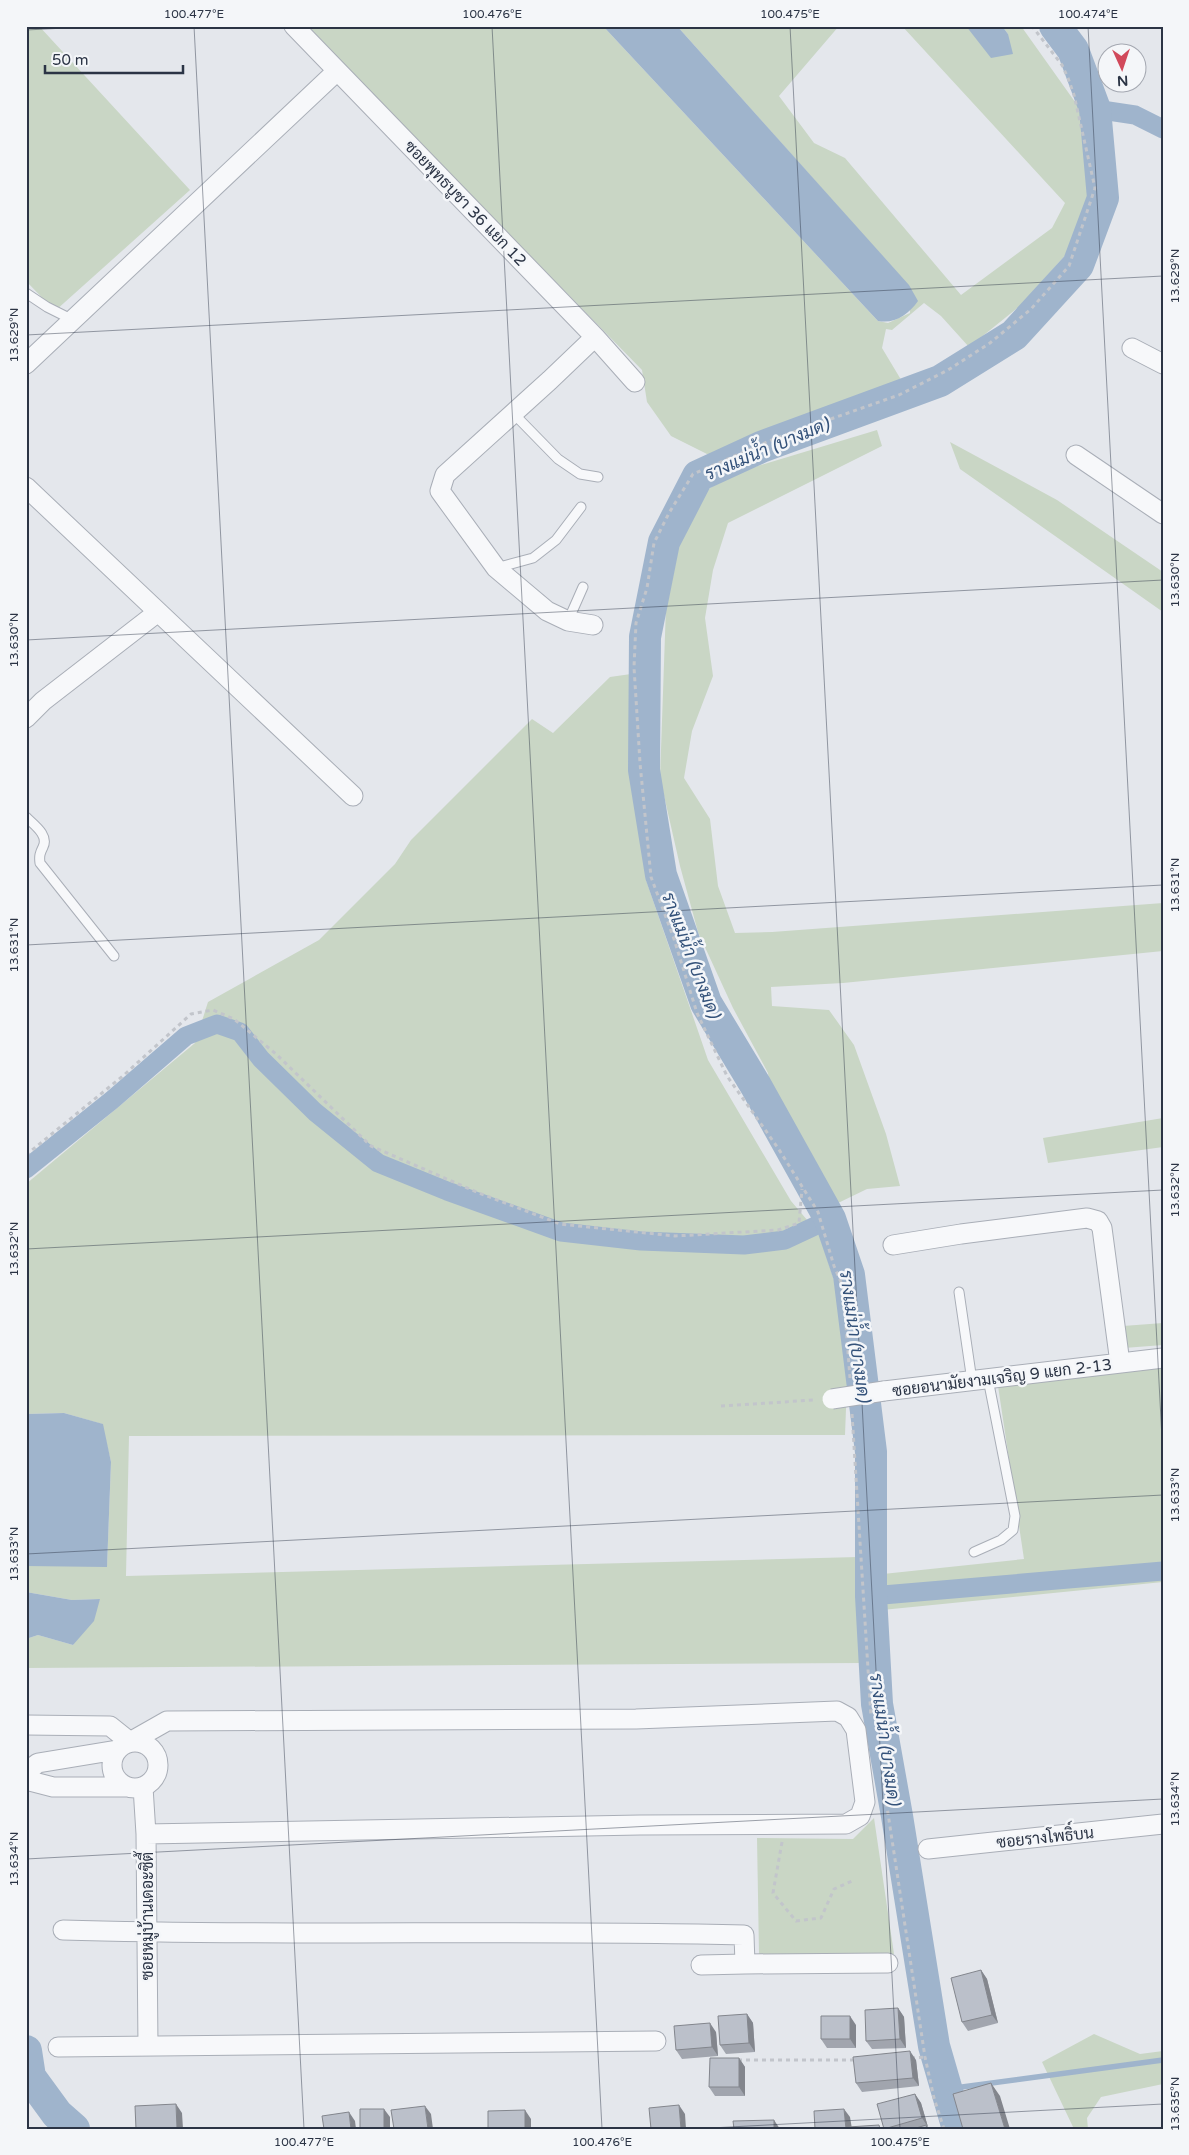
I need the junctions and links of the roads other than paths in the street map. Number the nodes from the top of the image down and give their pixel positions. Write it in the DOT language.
graph roads {
  1 [pos="294,26"];
  2 [pos="338,71"];
  3 [pos="26,293"];
  4 [pos="73,320"];
  5 [pos="595,337"];
  6 [pos="1132,348"];
  7 [pos="26,364"];
  8 [pos="1163,364"];
  9 [pos="635,382"];
  10 [pos="513,413"];
  11 [pos="1076,455"];
  12 [pos="598,477"];
  13 [pos="26,487"];
  14 [pos="582,507"];
  15 [pos="1163,514"];
  16 [pos="496,568"];
  17 [pos="583,587"];
  18 [pos="158,612"];
  19 [pos="568,621"];
  20 [pos="593,625"];
  21 [pos="26,718"];
  22 [pos="353,796"];
  23 [pos="26,817"];
  24 [pos="114,956"];
  25 [pos="894,1245"];
  26 [pos="959,1292"];
  27 [pos="1163,1358"];
  28 [pos="1120,1363"];
  29 [pos="980,1380"];
  30 [pos="832,1399"];
  31 [pos="974,1552"];
  32 [pos="26,1725"];
  33 [pos="124,1746"];
  34 [pos="26,1772"];
  35 [pos="26,1780"];
  36 [pos="135,1787"];
  37 [pos="1163,1824"];
  38 [pos="146,1834"];
  39 [pos="928,1849"];
  40 [pos="63,1930"];
  41 [pos="146,1932"];
  42 [pos="888,1963"];
  43 [pos="745,1964"];
  44 [pos="701,1965"];
  45 [pos="656,2041"];
  46 [pos="148,2046"];
  47 [pos="58,2047"];
  1 -- 2 [label="street, ซอยพุทธบูชา 36 แยก 12"];
  2 -- 4 [label="street"];
  2 -- 5 [label="street, ซอยพุทธบูชา 36 แยก 12"];
  3 -- 4 [label="lane"];
  4 -- 7 [label="street"];
  5 -- 9 [label="street, ซอยพุทธบูชา 36 แยก 12"];
  5 -- 10 [label="street"];
  6 -- 8 [label="street"];
  10 -- 12 [label="lane"];
  10 -- 16 [label="street"];
  11 -- 15 [label="street"];
  13 -- 18 [label="street"];
  14 -- 16 [label="lane"];
  16 -- 19 [label="street"];
  17 -- 19 [label="lane"];
  18 -- 21 [label="street"];
  18 -- 22 [label="street"];
  19 -- 20 [label="street"];
  23 -- 24 [label="lane"];
  25 -- 28 [label="street"];
  26 -- 29 [label="lane"];
  27 -- 28 [label="street, ซอยอนามัยงามเจริญ 9 แยก 2-13"];
  28 -- 29 [label="street, ซอยอนามัยงามเจริญ 9 แยก 2-13"];
  29 -- 30 [label="street, ซอยอนามัยงามเจริญ 9 แยก 2-13, bridge"];
  29 -- 31 [label="lane"];
  32 -- 33 [label="street"];
  33 -- 34 [label="street"];
  33 -- 36 [label="street"];
  33 -- 36 [label="street"];
  33 -- 38 [label="street"];
  35 -- 36 [label="street"];
  36 -- 38 [label="street, ซอยหมู่บ้านเดอะซิตี้"];
  37 -- 39 [label="street, ซอยรางโพธิ์บน"];
  38 -- 41 [label="street, ซอยหมู่บ้านเดอะซิตี้"];
  40 -- 41 [label="street"];
  41 -- 43 [label="street"];
  41 -- 46 [label="street, ซอยหมู่บ้านเดอะซิตี้"];
  42 -- 43 [label="street"];
  43 -- 44 [label="street"];
  45 -- 46 [label="street"];
  46 -- 47 [label="street"];
}
